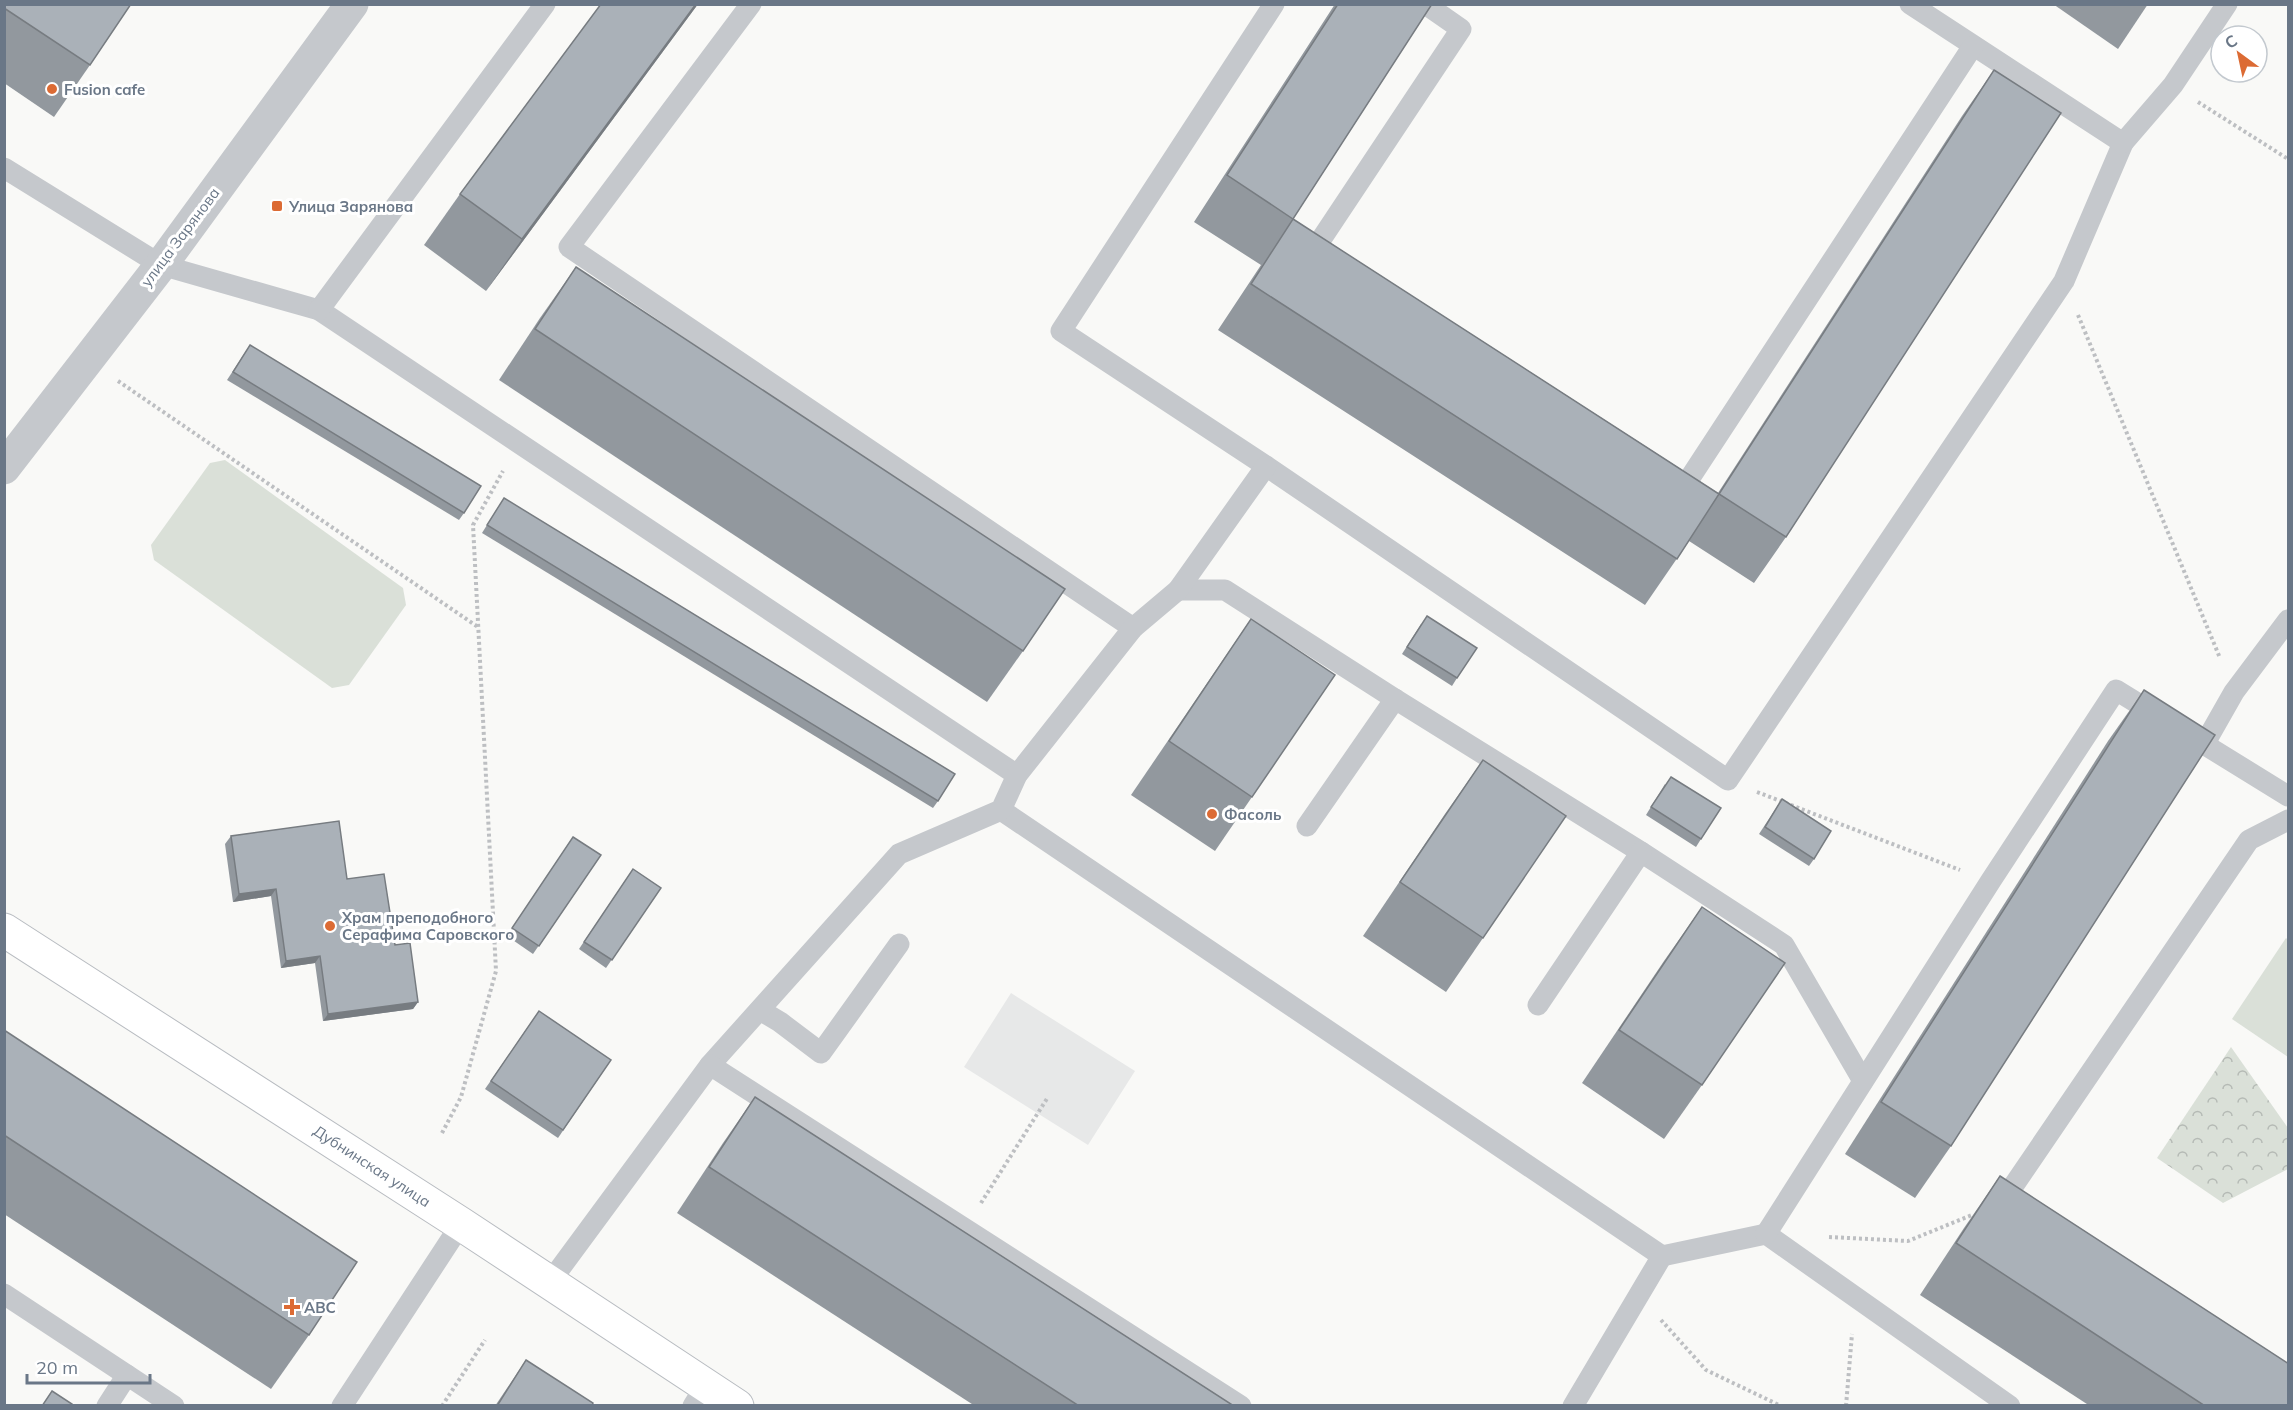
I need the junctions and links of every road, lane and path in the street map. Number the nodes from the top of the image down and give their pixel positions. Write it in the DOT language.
graph roads {
  1 [pos="352,4"];
  2 [pos="545,4"];
  3 [pos="751,4"];
  4 [pos="1274,4"];
  5 [pos="1425,4"];
  6 [pos="1910,4"];
  7 [pos="2227,4"];
  8 [pos="1973,45"];
  9 [pos="2173,85"];
  10 [pos="2123,143"];
  11 [pos="2289,159"];
  12 [pos="4,168"];
  13 [pos="161,265"];
  14 [pos="1344,270"];
  15 [pos="2064,281"];
  16 [pos="319,310"];
  17 [pos="88,359"];
  18 [pos="518,443"];
  19 [pos="1266,466"];
  20 [pos="4,468"];
  21 [pos="1653,470"];
  22 [pos="1178,590"];
  23 [pos="2289,620"];
  24 [pos="478,627"];
  25 [pos="1133,628"];
  26 [pos="2234,692"];
  27 [pos="1395,699"];
  28 [pos="2205,743"];
  29 [pos="1017,775"];
  30 [pos="1728,780"];
  31 [pos="2289,796"];
  32 [pos="1001,810"];
  33 [pos="2289,820"];
  34 [pos="1307,826"];
  35 [pos="1641,852"];
  36 [pos="1990,882"];
  37 [pos="4,930"];
  38 [pos="899,944"];
  39 [pos="1538,1005"];
  40 [pos="760,1010"];
  41 [pos="710,1065"];
  42 [pos="1863,1081"];
  43 [pos="1048,1097"];
  44 [pos="442,1133"];
  45 [pos="2001,1204"];
  46 [pos="2020,1217"];
  47 [pos="461,1224"];
  48 [pos="965,1229"];
  49 [pos="1766,1234"];
  50 [pos="1825,1237"];
  51 [pos="1662,1256"];
  52 [pos="550,1282"];
  53 [pos="4,1294"];
  54 [pos="1639,1295"];
  55 [pos="1855,1297"];
  56 [pos="485,1340"];
  57 [pos="127,1375"];
  58 [pos="699,1395"];
  59 [pos="107,1406"];
  60 [pos="174,1406"];
  61 [pos="342,1406"];
  62 [pos="442,1406"];
  63 [pos="737,1406"];
  64 [pos="1241,1406"];
  65 [pos="1573,1406"];
  66 [pos="1781,1406"];
  67 [pos="1846,1406"];
  68 [pos="2010,1406"];
  1 -- 13 [label="street, улица Зарянова"];
  2 -- 16 [label="lane"];
  3 -- 25 [label="lane"];
  4 -- 19 [label="lane"];
  5 -- 14 [label="lane"];
  6 -- 8 [label="lane"];
  7 -- 9 [label="lane"];
  8 -- 10 [label="lane"];
  8 -- 21 [label="lane"];
  9 -- 10 [label="lane"];
  9 -- 11 [label="path"];
  10 -- 15 [label="lane"];
  12 -- 13 [label="lane"];
  13 -- 16 [label="lane"];
  13 -- 17 [label="street, улица Зарянова"];
  15 -- 26 [label="path"];
  15 -- 30 [label="lane"];
  16 -- 18 [label="lane"];
  17 -- 20 [label="street, улица Зарянова"];
  17 -- 24 [label="path"];
  18 -- 24 [label="path"];
  18 -- 29 [label="lane"];
  19 -- 22 [label="lane"];
  19 -- 30 [label="lane"];
  22 -- 25 [label="lane"];
  22 -- 27 [label="lane"];
  23 -- 26 [label="lane"];
  24 -- 44 [label="path"];
  25 -- 29 [label="lane"];
  26 -- 28 [label="lane"];
  27 -- 34 [label="lane"];
  27 -- 35 [label="lane"];
  28 -- 31 [label="lane"];
  28 -- 36 [label="lane"];
  29 -- 32 [label="lane"];
  30 -- 36 [label="path"];
  32 -- 40 [label="lane"];
  32 -- 51 [label="lane"];
  33 -- 45 [label="lane"];
  35 -- 39 [label="lane"];
  35 -- 42 [label="lane"];
  36 -- 42 [label="lane"];
  37 -- 47 [label="main road, Дубнинская улица"];
  38 -- 40 [label="lane"];
  40 -- 41 [label="lane"];
  41 -- 48 [label="lane"];
  41 -- 52 [label="lane"];
  42 -- 49 [label="lane"];
  43 -- 48 [label="path"];
  45 -- 46 [label="lane"];
  45 -- 50 [label="path"];
  47 -- 52 [label="main road, Дубнинская улица"];
  47 -- 61 [label="lane"];
  48 -- 64 [label="lane"];
  49 -- 51 [label="lane"];
  49 -- 55 [label="lane"];
  51 -- 54 [label="lane"];
  52 -- 58 [label="main road, Дубнинская улица"];
  53 -- 57 [label="lane"];
  54 -- 65 [label="lane"];
  54 -- 66 [label="path"];
  55 -- 67 [label="path"];
  55 -- 68 [label="lane"];
  56 -- 62 [label="path"];
  57 -- 59 [label="lane"];
  57 -- 60 [label="lane"];
  58 -- 63 [label="main road, Дубнинская улица"];
}
